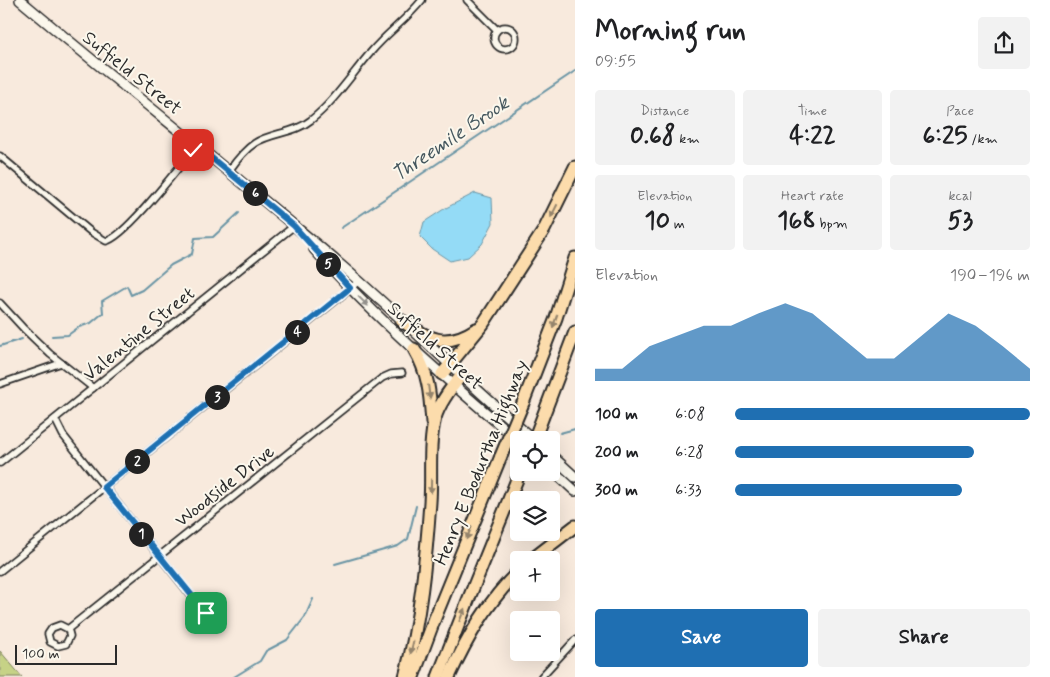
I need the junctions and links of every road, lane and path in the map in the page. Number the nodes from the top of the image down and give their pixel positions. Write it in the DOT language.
graph roads {
  1 [pos="20,0"];
  2 [pos="422,0"];
  3 [pos="467,0"];
  4 [pos="497,30"];
  5 [pos="196,145"];
  6 [pos="0,156"];
  7 [pos="575,167"];
  8 [pos="228,171"];
  9 [pos="294,226"];
  10 [pos="575,258"];
  11 [pos="359,281"];
  12 [pos="350,288"];
  13 [pos="0,303"];
  14 [pos="402,321"];
  15 [pos="483,324"];
  16 [pos="575,332"];
  17 [pos="414,349"];
  18 [pos="61,363"];
  19 [pos="446,369"];
  20 [pos="402,373"];
  21 [pos="457,380"];
  22 [pos="0,384"];
  23 [pos="93,388"];
  24 [pos="55,419"];
  25 [pos="522,431"];
  26 [pos="537,431"];
  27 [pos="510,432"];
  28 [pos="432,437"];
  29 [pos="0,463"];
  30 [pos="560,463"];
  31 [pos="560,477"];
  32 [pos="575,477"];
  33 [pos="517,481"];
  34 [pos="104,487"];
  35 [pos="575,491"];
  36 [pos="575,526"];
  37 [pos="569,535"];
  38 [pos="545,551"];
  39 [pos="158,556"];
  40 [pos="0,571"];
  41 [pos="510,580"];
  42 [pos="206,613"];
  43 [pos="68,629"];
  44 [pos="575,640"];
  45 [pos="404,677"];
  46 [pos="413,677"];
  47 [pos="438,677"];
  48 [pos="450,677"];
  49 [pos="541,677"];
  1 -- 5 [label="main road, Suffield Street"];
  2 -- 8 [label="street"];
  3 -- 4 [label="street"];
  5 -- 6 [label="street"];
  5 -- 8 [label="main road, Suffield Street"];
  7 -- 15 [label="highway, one-way"];
  8 -- 9 [label="main road, Suffield Street"];
  9 -- 11 [label="main road, Suffield Street"];
  9 -- 12 [label="main road, Suffield Street"];
  9 -- 23 [label="street, Valentine Street"];
  10 -- 46 [label="highway, Henry E Bodurtha Highway, one-way, bridge"];
  11 -- 12 [label="street"];
  11 -- 14 [label="main road, Suffield Street"];
  12 -- 17 [label="main road, Suffield Street, one-way"];
  12 -- 34 [label="street"];
  13 -- 18 [label="street"];
  14 -- 15 [label="highway"];
  14 -- 19 [label="main road, Suffield Street"];
  15 -- 19 [label="highway"];
  16 -- 26 [label="highway"];
  17 -- 19 [label="main road, Suffield Street"];
  17 -- 28 [label="highway, one-way"];
  18 -- 22 [label="street"];
  18 -- 23 [label="street"];
  19 -- 21 [label="main road, Suffield Street"];
  20 -- 39 [label="street, Woodside Drive"];
  21 -- 25 [label="main road, Suffield Street"];
  21 -- 27 [label="main road, Suffield Street"];
  21 -- 28 [label="highway"];
  23 -- 24 [label="street, Valentine Street"];
  24 -- 29 [label="street, Valentine Street"];
  24 -- 34 [label="street"];
  28 -- 45 [label="highway, one-way"];
  30 -- 32 [label="main road"];
  31 -- 35 [label="main road"];
  47 -- 33 [label="highway, one-way"];
  34 -- 39 [label="street"];
  34 -- 40 [label="street"];
  36 -- 37 [label="highway"];
  37 -- 38 [label="highway"];
  39 -- 42 [label="street"];
  39 -- 43 [label="street, Woodside Drive"];
  41 -- 48 [label="highway"];
  44 -- 49 [label="street"];
}
